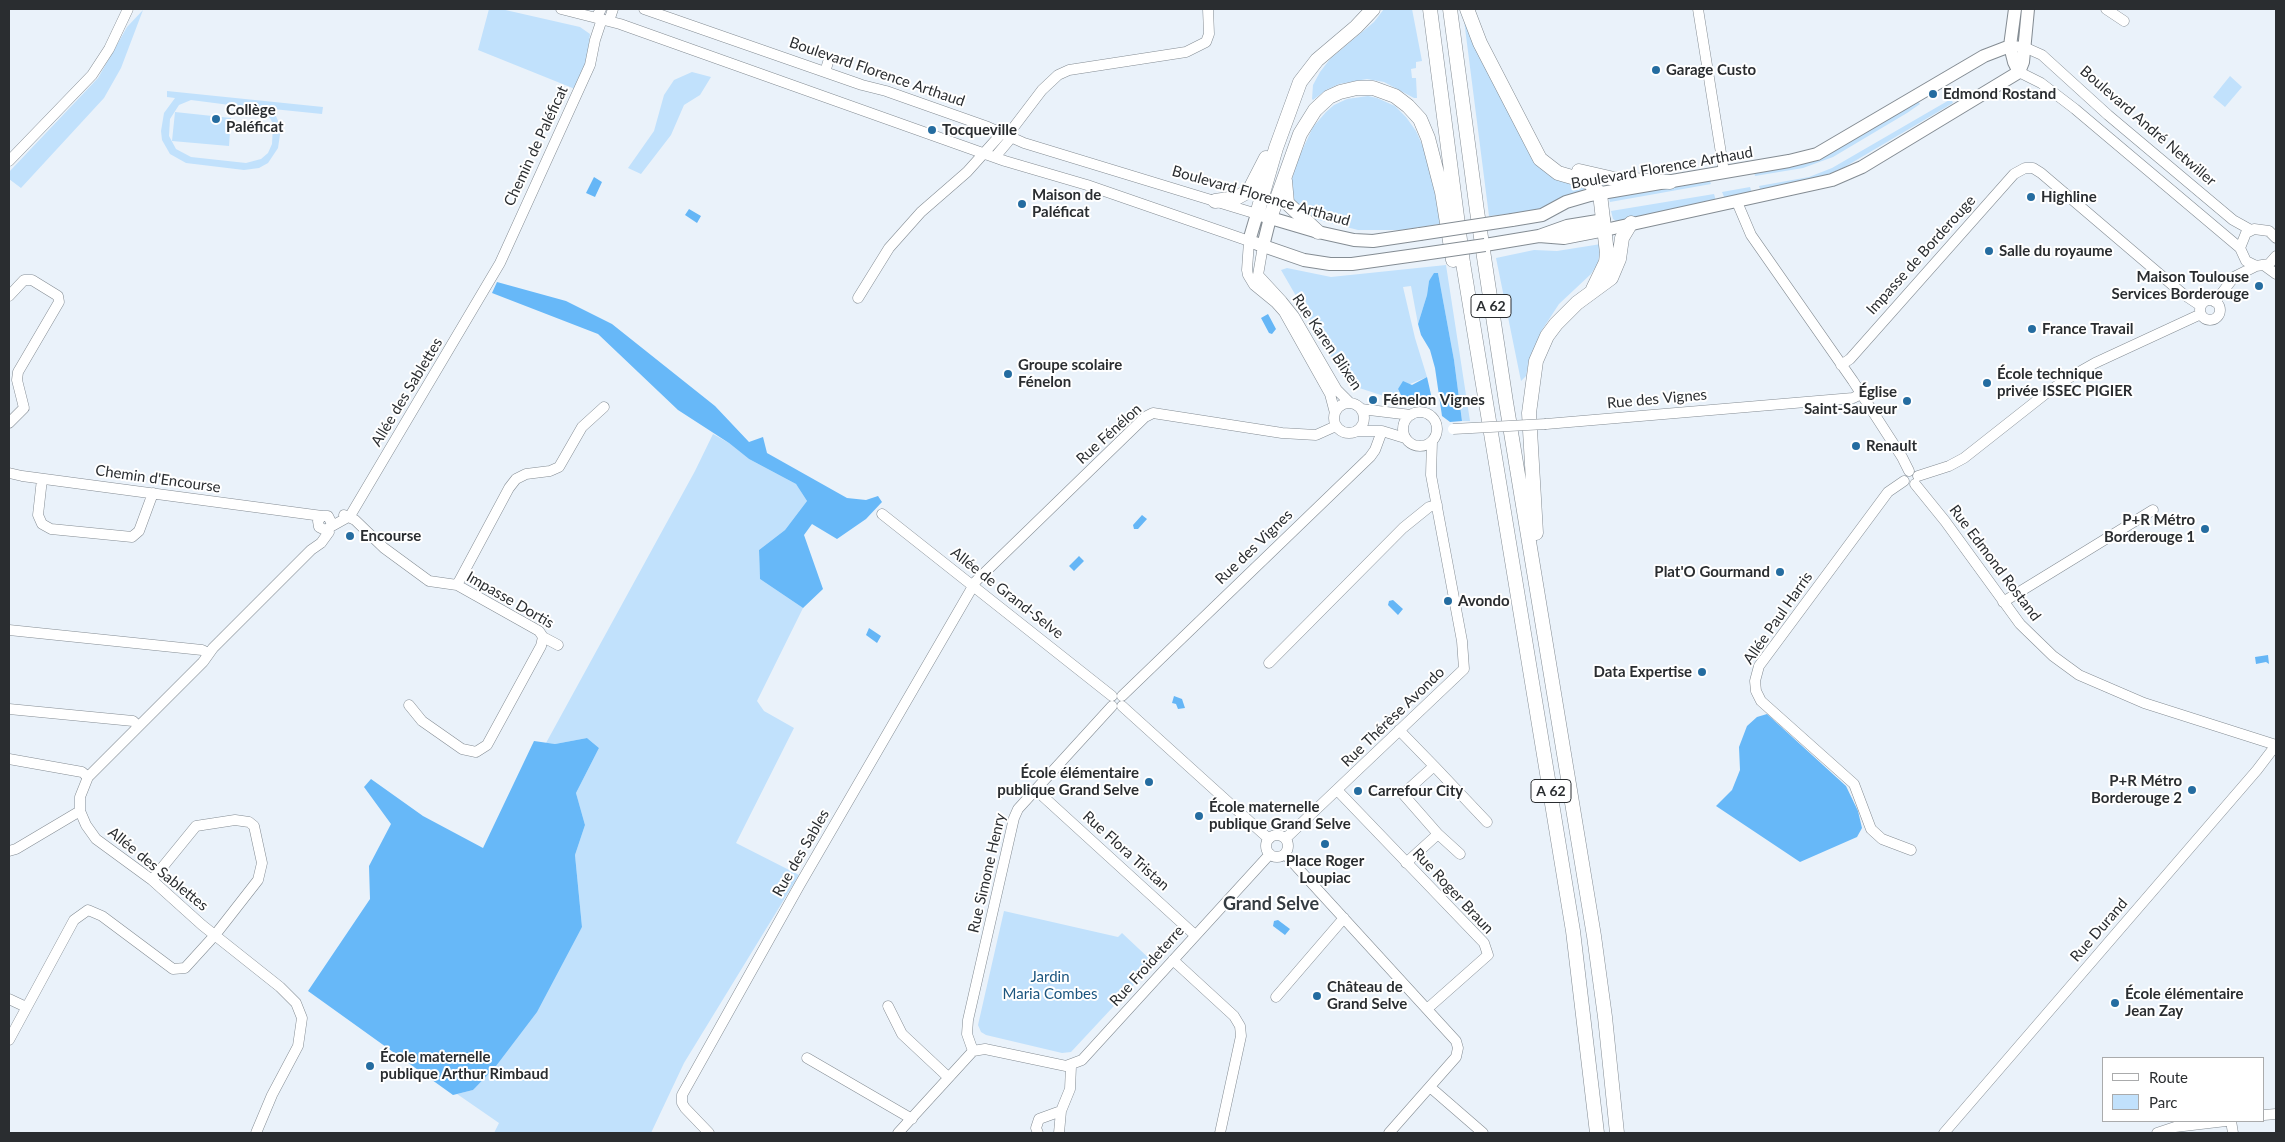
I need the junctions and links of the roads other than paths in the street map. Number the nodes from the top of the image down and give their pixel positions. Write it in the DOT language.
graph roads {
  1 [pos="128,9"];
  2 [pos="561,9"];
  3 [pos="613,9"];
  4 [pos="644,9"];
  5 [pos="1208,9"];
  6 [pos="1373,9"];
  7 [pos="1430,9"];
  8 [pos="1450,9"];
  9 [pos="1467,9"];
  10 [pos="1698,9"];
  11 [pos="2015,9"];
  12 [pos="2028,9"];
  13 [pos="2106,9"];
  14 [pos="602,17"];
  15 [pos="2124,21"];
  16 [pos="2010,46"];
  17 [pos="2024,47"];
  18 [pos="829,59"];
  19 [pos="825,72"];
  20 [pos="2020,72"];
  21 [pos="1007,136"];
  22 [pos="1276,148"];
  23 [pos="1536,150"];
  24 [pos="983,153"];
  25 [pos="995,157"];
  26 [pos="9,161"];
  27 [pos="1286,171"];
  28 [pos="1724,172"];
  29 [pos="1670,182"];
  30 [pos="1600,194"];
  31 [pos="1215,201"];
  32 [pos="1737,202"];
  33 [pos="1264,216"];
  34 [pos="1632,223"];
  35 [pos="1605,225"];
  36 [pos="2251,230"];
  37 [pos="1318,232"];
  38 [pos="2275,233"];
  39 [pos="1250,241"];
  40 [pos="1263,246"];
  41 [pos="2241,252"];
  42 [pos="2276,256"];
  43 [pos="2260,266"];
  44 [pos="2276,274"];
  45 [pos="2234,277"];
  46 [pos="488,282"];
  47 [pos="1592,292"];
  48 [pos="9,296"];
  49 [pos="858,298"];
  50 [pos="2215,302"];
  51 [pos="2201,310"];
  52 [pos="1841,365"];
  53 [pos="1861,394"];
  54 [pos="1350,403"];
  55 [pos="604,407"];
  56 [pos="1361,409"];
  57 [pos="1335,413"];
  58 [pos="1411,415"];
  59 [pos="9,423"];
  60 [pos="1435,423"];
  61 [pos="1336,426"];
  62 [pos="1454,429"];
  63 [pos="1357,431"];
  64 [pos="1382,431"];
  65 [pos="1405,438"];
  66 [pos="1434,438"];
  67 [pos="1415,445"];
  68 [pos="1492,450"];
  69 [pos="9,473"];
  70 [pos="1431,475"];
  71 [pos="1914,477"];
  72 [pos="42,479"];
  73 [pos="153,492"];
  74 [pos="1437,505"];
  75 [pos="2152,510"];
  76 [pos="882,514"];
  77 [pos="350,516"];
  78 [pos="325,523"];
  79 [pos="457,585"];
  80 [pos="973,586"];
  81 [pos="1540,601"];
  82 [pos="2003,602"];
  83 [pos="9,630"];
  84 [pos="543,637"];
  85 [pos="558,645"];
  86 [pos="208,653"];
  87 [pos="1269,663"];
  88 [pos="1117,701"];
  89 [pos="409,705"];
  90 [pos="9,709"];
  91 [pos="138,726"];
  92 [pos="1399,730"];
  93 [pos="2276,745"];
  94 [pos="9,759"];
  95 [pos="1434,766"];
  96 [pos="88,777"];
  97 [pos="1036,790"];
  98 [pos="1338,791"];
  99 [pos="80,812"];
  100 [pos="1487,822"];
  101 [pos="1438,834"];
  102 [pos="1286,838"];
  103 [pos="1269,839"];
  104 [pos="1911,850"];
  105 [pos="9,851"];
  106 [pos="1270,854"];
  107 [pos="1284,854"];
  108 [pos="1460,854"];
  109 [pos="1406,863"];
  110 [pos="152,880"];
  111 [pos="1344,918"];
  112 [pos="215,935"];
  113 [pos="1196,935"];
  114 [pos="1173,960"];
  115 [pos="1276,997"];
  116 [pos="9,1000"];
  117 [pos="888,1006"];
  118 [pos="26,1007"];
  119 [pos="1427,1009"];
  120 [pos="9,1040"];
  121 [pos="973,1051"];
  122 [pos="807,1058"];
  123 [pos="1071,1066"];
  124 [pos="948,1077"];
  125 [pos="1430,1087"];
  126 [pos="1061,1110"];
  127 [pos="912,1118"];
  128 [pos="2218,1122"];
  129 [pos="256,1133"];
  130 [pos="708,1133"];
  131 [pos="898,1133"];
  132 [pos="1038,1133"];
  133 [pos="1058,1133"];
  134 [pos="1220,1133"];
  135 [pos="1389,1133"];
  136 [pos="1483,1133"];
  137 [pos="1596,1133"];
  138 [pos="1617,1133"];
  139 [pos="1944,1133"];
  140 [pos="2157,1133"];
  1 -- 26 [label="street"];
  2 -- 14 [label="street"];
  3 -- 14 [label="street, Chemin de Paléficat"];
  4 -- 19 [label="street, Boulevard Florence Arthaud"];
  5 -- 21 [label="street"];
  6 -- 22 [label="highway"];
  7 -- 68 [label="highway, A 62"];
  8 -- 81 [label="highway, A 62"];
  9 -- 23 [label="highway"];
  10 -- 28 [label="street"];
  11 -- 16 [label="main road"];
  12 -- 17 [label="main road"];
  13 -- 15 [label="street"];
  14 -- 24 [label="street"];
  14 -- 46 [label="street, Chemin de Paléficat"];
  16 -- 17 [label="street, Boulevard André Netwiller"];
  16 -- 20 [label="main road"];
  16 -- 28 [label="main road, Boulevard Florence Arthaud"];
  17 -- 20 [label="main road"];
  17 -- 36 [label="street, Boulevard André Netwiller"];
  18 -- 19 [label="street"];
  19 -- 21 [label="street, Boulevard Florence Arthaud"];
  20 -- 32 [label="main road"];
  20 -- 41 [label="street"];
  21 -- 24 [label="street"];
  21 -- 25 [label="street"];
  21 -- 31 [label="street, Boulevard Florence Arthaud"];
  22 -- 31 [label="highway"];
  22 -- 33 [label="highway"];
  23 -- 29 [label="highway"];
  23 -- 30 [label="highway"];
  24 -- 25 [label="street"];
  24 -- 49 [label="street"];
  25 -- 39 [label="street"];
  27 -- 33 [label="highway"];
  27 -- 37 [label="highway"];
  27 -- 68 [label="highway"];
  28 -- 29 [label="main road, Boulevard Florence Arthaud"];
  29 -- 30 [label="main road, Boulevard Florence Arthaud"];
  30 -- 35 [label="highway"];
  30 -- 37 [label="main road, Boulevard Florence Arthaud, bridge"];
  31 -- 33 [label="street, Boulevard Florence Arthaud"];
  32 -- 34 [label="main road"];
  32 -- 52 [label="street, Rue Edmond Rostand"];
  33 -- 37 [label="main road, Boulevard Florence Arthaud"];
  33 -- 39 [label="main road"];
  33 -- 40 [label="main road"];
  34 -- 35 [label="main road"];
  34 -- 47 [label="highway"];
  35 -- 40 [label="main road, bridge"];
  35 -- 47 [label="highway"];
  36 -- 38 [label="street"];
  36 -- 41 [label="street"];
  39 -- 40 [label="main road"];
  39 -- 57 [label="street, Rue Karen Blixen"];
  40 -- 54 [label="street, Rue Karen Blixen"];
  41 -- 43 [label="street"];
  41 -- 45 [label="street"];
  42 -- 43 [label="street"];
  43 -- 44 [label="street"];
  43 -- 45 [label="street"];
  45 -- 50 [label="street"];
  46 -- 77 [label="street, Allée des Sablettes"];
  47 -- 81 [label="highway"];
  48 -- 59 [label="street"];
  50 -- 51 [label="street"];
  50 -- 51 [label="street"];
  51 -- 52 [label="street, Impasse de Borderouge"];
  51 -- 71 [label="street"];
  52 -- 53 [label="street, Rue Edmond Rostand"];
  53 -- 62 [label="street, Rue des Vignes, bridge"];
  53 -- 71 [label="street, Rue Edmond Rostand"];
  54 -- 56 [label="street"];
  54 -- 57 [label="street"];
  55 -- 79 [label="street"];
  56 -- 58 [label="street"];
  56 -- 63 [label="street"];
  57 -- 61 [label="street"];
  58 -- 60 [label="street"];
  58 -- 65 [label="street"];
  60 -- 62 [label="street, Rue des Vignes"];
  60 -- 66 [label="street"];
  61 -- 63 [label="street"];
  61 -- 80 [label="street, Rue Fénélon"];
  62 -- 66 [label="street, Rue des Vignes"];
  63 -- 64 [label="street"];
  64 -- 65 [label="street"];
  64 -- 88 [label="street, Rue des Vignes"];
  65 -- 67 [label="street"];
  66 -- 67 [label="street"];
  66 -- 70 [label="street"];
  67 -- 70 [label="street"];
  68 -- 137 [label="highway, A 62"];
  69 -- 72 [label="street, Chemin d'Encourse"];
  70 -- 74 [label="street"];
  71 -- 82 [label="street, Rue Edmond Rostand"];
  71 -- 104 [label="street, Allée Paul Harris"];
  72 -- 73 [label="street, Chemin d'Encourse"];
  72 -- 73 [label="street"];
  73 -- 78 [label="street, Chemin d'Encourse"];
  74 -- 87 [label="street"];
  74 -- 92 [label="street, Rue Thérèse Avondo"];
  75 -- 82 [label="street"];
  76 -- 80 [label="street, Allée de Grand-Selve"];
  77 -- 78 [label="street"];
  77 -- 79 [label="street, Impasse Dortis"];
  78 -- 86 [label="street"];
  79 -- 84 [label="street, Impasse Dortis"];
  80 -- 88 [label="street, Allée de Grand-Selve"];
  80 -- 130 [label="street, Rue des Sables"];
  81 -- 138 [label="highway, A 62"];
  82 -- 93 [label="street, Rue Edmond Rostand"];
  83 -- 86 [label="street"];
  84 -- 85 [label="street, Impasse Dortis"];
  84 -- 89 [label="street"];
  86 -- 91 [label="street"];
  88 -- 97 [label="street, Rue Simone Henry"];
  88 -- 103 [label="street, Allée de Grand-Selve"];
  90 -- 91 [label="street"];
  91 -- 96 [label="street"];
  92 -- 95 [label="street"];
  92 -- 98 [label="street, Rue Thérèse Avondo"];
  93 -- 139 [label="street, Rue Durand"];
  94 -- 96 [label="street"];
  95 -- 100 [label="street"];
  95 -- 101 [label="street"];
  96 -- 99 [label="street"];
  97 -- 113 [label="street, Rue Flora Tristan"];
  97 -- 121 [label="street, Rue Simone Henry"];
  98 -- 102 [label="street, Rue Thérèse Avondo"];
  98 -- 109 [label="street, Rue Roger Braun"];
  99 -- 105 [label="street"];
  99 -- 110 [label="street, Allée des Sablettes"];
  101 -- 108 [label="street"];
  101 -- 109 [label="street"];
  102 -- 103 [label="street"];
  102 -- 107 [label="street"];
  103 -- 106 [label="street"];
  106 -- 107 [label="street"];
  106 -- 113 [label="street, Rue Froideterre"];
  107 -- 111 [label="street"];
  109 -- 119 [label="street, Rue Roger Braun"];
  110 -- 112 [label="street, Allée des Sablettes"];
  110 -- 112 [label="street"];
  111 -- 115 [label="street"];
  111 -- 119 [label="street"];
  112 -- 118 [label="street"];
  112 -- 129 [label="street, Allée des Sablettes"];
  113 -- 114 [label="street, Rue Froideterre"];
  114 -- 123 [label="street, Rue Froideterre"];
  114 -- 134 [label="street"];
  116 -- 118 [label="street"];
  117 -- 124 [label="street"];
  118 -- 120 [label="street"];
  119 -- 125 [label="street"];
  121 -- 123 [label="street"];
  121 -- 124 [label="street"];
  122 -- 127 [label="street"];
  123 -- 126 [label="street"];
  124 -- 127 [label="street"];
  125 -- 135 [label="street"];
  125 -- 136 [label="street"];
  126 -- 132 [label="street"];
  126 -- 133 [label="street"];
  127 -- 131 [label="street"];
  128 -- 140 [label="street"];
}
